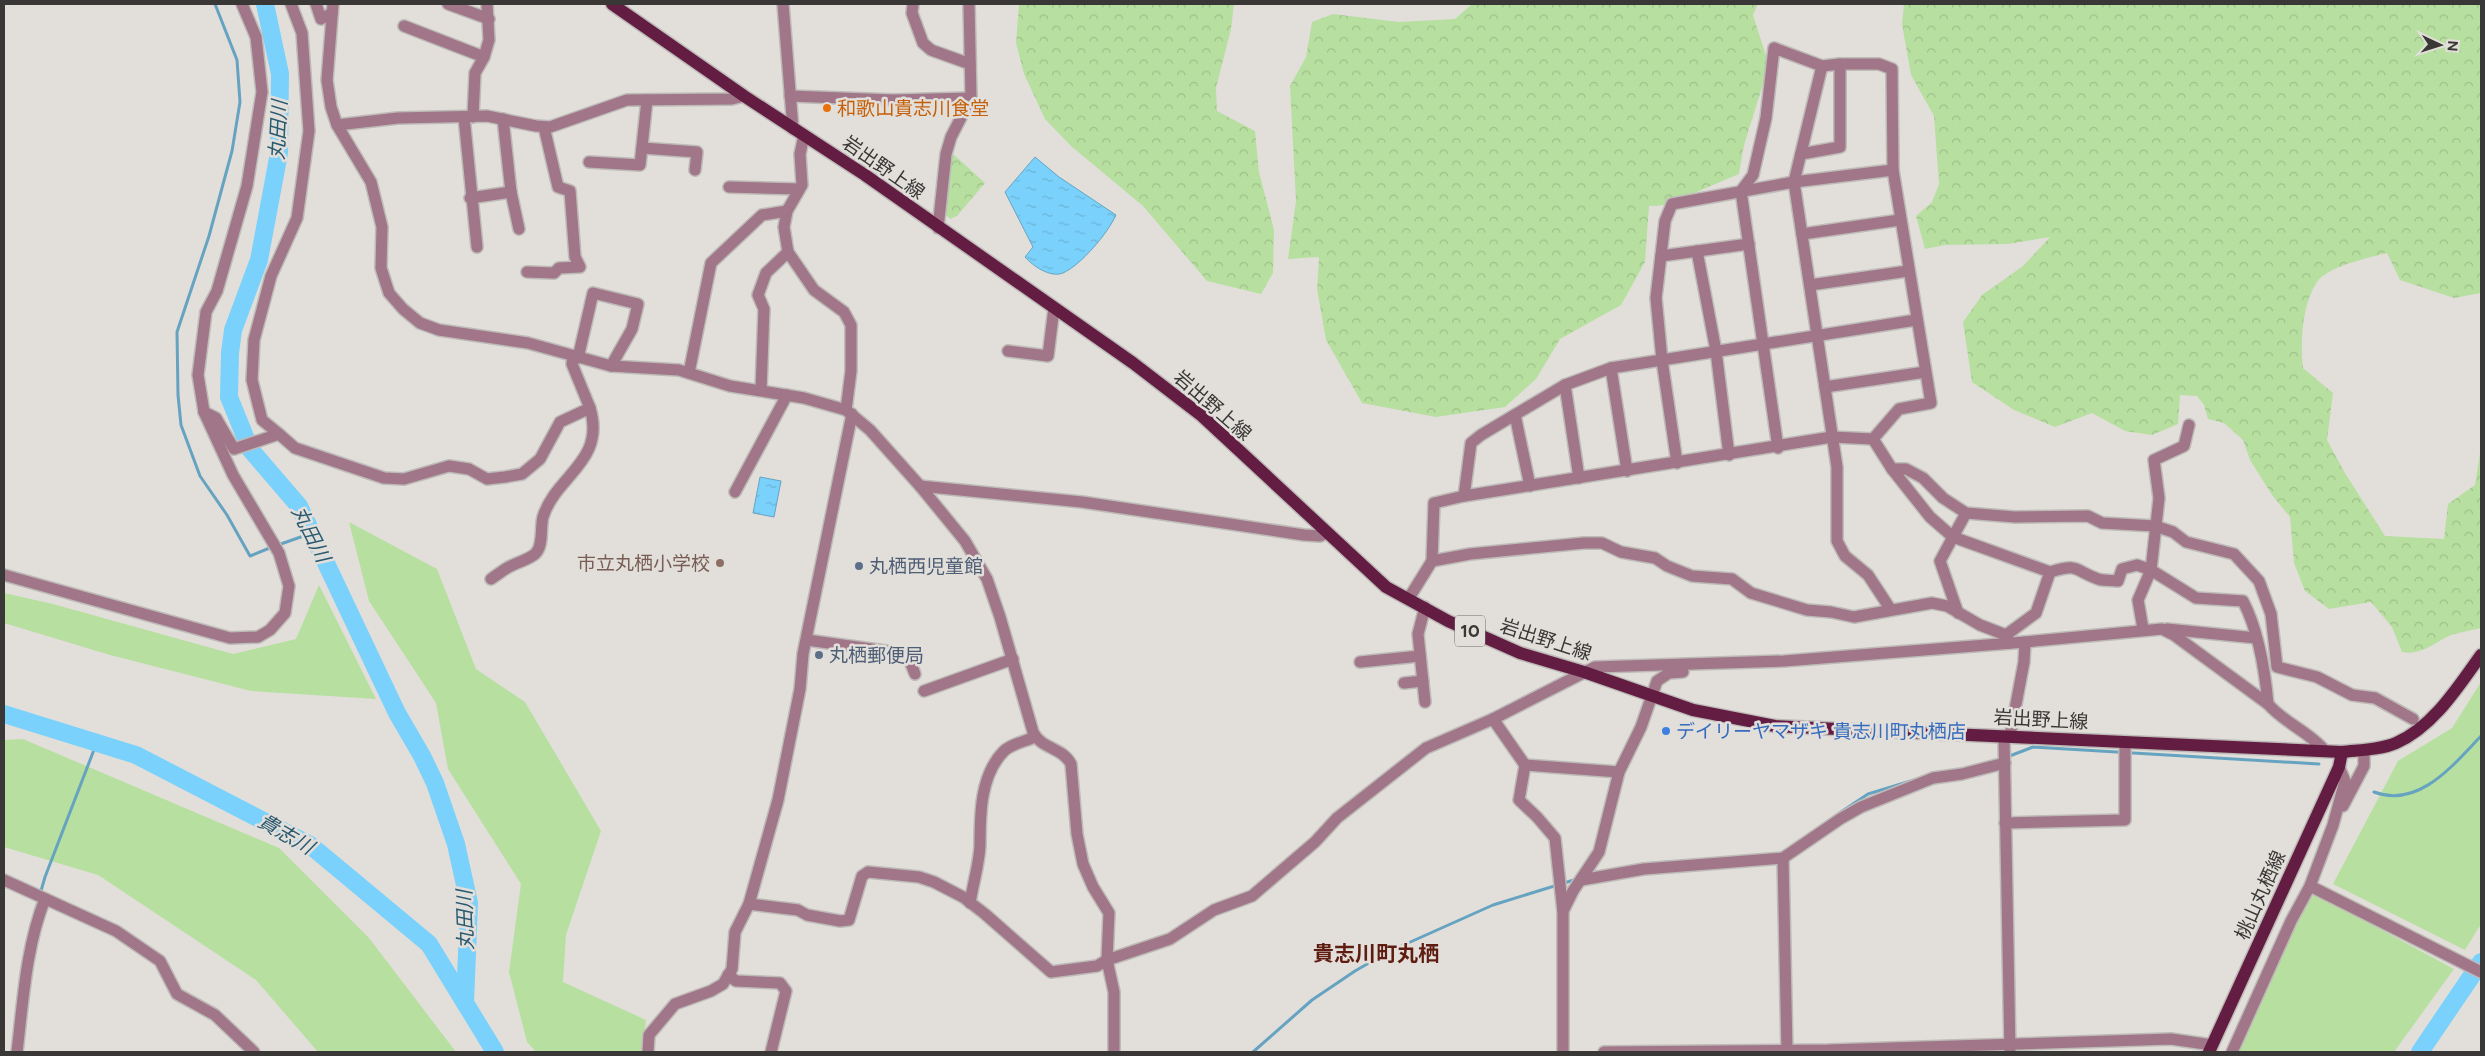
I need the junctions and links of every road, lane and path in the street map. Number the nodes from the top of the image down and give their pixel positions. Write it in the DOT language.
graph roads {
  1 [pos="242,4"];
  2 [pos="291,4"];
  3 [pos="316,4"];
  4 [pos="448,4"];
  5 [pos="487,4"];
  6 [pos="612,4"];
  7 [pos="783,4"];
  8 [pos="913,4"];
  9 [pos="969,4"];
  10 [pos="333,8"];
  11 [pos="489,19"];
  12 [pos="404,26"];
  13 [pos="484,57"];
  14 [pos="970,64"];
  15 [pos="1840,64"];
  16 [pos="1822,66"];
  17 [pos="744,96"];
  18 [pos="790,96"];
  19 [pos="971,98"];
  20 [pos="647,100"];
  21 [pos="469,116"];
  22 [pos="503,119"];
  23 [pos="337,125"];
  24 [pos="544,127"];
  25 [pos="798,132"];
  26 [pos="642,148"];
  27 [pos="1801,154"];
  28 [pos="589,162"];
  29 [pos="695,170"];
  30 [pos="1893,170"];
  31 [pos="1794,182"];
  32 [pos="729,187"];
  33 [pos="800,189"];
  34 [pos="1741,191"];
  35 [pos="511,192"];
  36 [pos="470,198"];
  37 [pos="787,211"];
  38 [pos="1900,220"];
  39 [pos="938,228"];
  40 [pos="519,229"];
  41 [pos="1802,234"];
  42 [pos="1749,244"];
  43 [pos="477,247"];
  44 [pos="1697,251"];
  45 [pos="788,252"];
  46 [pos="1662,256"];
  47 [pos="1908,271"];
  48 [pos="527,272"];
  49 [pos="1810,285"];
  50 [pos="1054,308"];
  51 [pos="1916,320"];
  52 [pos="1818,335"];
  53 [pos="1764,344"];
  54 [pos="1008,351"];
  55 [pos="1716,351"];
  56 [pos="575,357"];
  57 [pos="1662,360"];
  58 [pos="611,366"];
  59 [pos="1612,368"];
  60 [pos="1926,372"];
  61 [pos="689,373"];
  62 [pos="1565,385"];
  63 [pos="1825,387"];
  64 [pos="761,390"];
  65 [pos="788,395"];
  66 [pos="590,408"];
  67 [pos="204,412"];
  68 [pos="849,412"];
  69 [pos="1515,415"];
  70 [pos="2189,425"];
  71 [pos="275,435"];
  72 [pos="1832,437"];
  73 [pos="1873,438"];
  74 [pos="1778,448"];
  75 [pos="1729,455"];
  76 [pos="1677,464"];
  77 [pos="1892,469"];
  78 [pos="1627,471"];
  79 [pos="1579,478"];
  80 [pos="920,486"];
  81 [pos="1530,486"];
  82 [pos="735,492"];
  83 [pos="1464,496"];
  84 [pos="1966,513"];
  85 [pos="2155,526"];
  86 [pos="1327,533"];
  87 [pos="1953,537"];
  88 [pos="1432,561"];
  89 [pos="2150,570"];
  90 [pos="2050,572"];
  91 [pos="4,575"];
  92 [pos="491,579"];
  93 [pos="2262,589"];
  94 [pos="1409,598"];
  95 [pos="2243,601"];
  96 [pos="1425,607"];
  97 [pos="1891,610"];
  98 [pos="1958,613"];
  99 [pos="2143,629"];
  100 [pos="2162,629"];
  101 [pos="2256,638"];
  102 [pos="2008,639"];
  103 [pos="807,640"];
  104 [pos="2025,642"];
  105 [pos="2481,655"];
  106 [pos="1420,656"];
  107 [pos="1013,659"];
  108 [pos="1360,662"];
  109 [pos="1695,665"];
  110 [pos="1584,672"];
  111 [pos="915,674"];
  112 [pos="1423,682"];
  113 [pos="1404,683"];
  114 [pos="924,691"];
  115 [pos="1653,696"];
  116 [pos="1425,702"];
  117 [pos="2268,704"];
  118 [pos="1493,718"];
  119 [pos="2413,719"];
  120 [pos="2007,736"];
  121 [pos="1036,737"];
  122 [pos="2125,742"];
  123 [pos="2364,750"];
  124 [pos="2325,752"];
  125 [pos="2342,752"];
  126 [pos="2005,763"];
  127 [pos="1525,765"];
  128 [pos="2339,767"];
  129 [pos="1619,772"];
  130 [pos="2005,823"];
  131 [pos="2333,825"];
  132 [pos="1783,858"];
  133 [pos="4,880"];
  134 [pos="1581,880"];
  135 [pos="2310,886"];
  136 [pos="46,899"];
  137 [pos="970,903"];
  138 [pos="749,904"];
  139 [pos="1563,912"];
  140 [pos="1107,960"];
  141 [pos="2481,972"];
  142 [pos="728,976"];
  143 [pos="2010,1049"];
  144 [pos="2211,1049"];
  145 [pos="1787,1051"];
  146 [pos="17,1052"];
  147 [pos="254,1052"];
  148 [pos="648,1052"];
  149 [pos="771,1052"];
  150 [pos="1114,1052"];
  151 [pos="1563,1052"];
  152 [pos="1604,1052"];
  153 [pos="2232,1052"];
  1 -- 67 [label="street"];
  2 -- 71 [label="street"];
  3 -- 10 [label="street"];
  4 -- 11 [label="street"];
  5 -- 11 [label="street"];
  6 -- 17 [label="main road, 岩出野上線 / 10"];
  7 -- 18 [label="street"];
  8 -- 14 [label="street"];
  9 -- 14 [label="street"];
  10 -- 23 [label="street"];
  11 -- 13 [label="street"];
  12 -- 13 [label="street"];
  13 -- 21 [label="street"];
  14 -- 19 [label="street"];
  15 -- 16 [label="street"];
  15 -- 27 [label="street"];
  15 -- 30 [label="street"];
  16 -- 27 [label="street"];
  16 -- 34 [label="street"];
  17 -- 20 [label="street"];
  17 -- 25 [label="main road, 岩出野上線 / 10"];
  18 -- 19 [label="street"];
  18 -- 25 [label="street"];
  19 -- 39 [label="street"];
  20 -- 24 [label="street"];
  20 -- 26 [label="street"];
  21 -- 22 [label="street"];
  21 -- 23 [label="street"];
  21 -- 36 [label="street"];
  22 -- 24 [label="street"];
  22 -- 35 [label="street"];
  23 -- 56 [label="street"];
  24 -- 48 [label="street"];
  25 -- 33 [label="street"];
  25 -- 39 [label="main road, 岩出野上線 / 10"];
  26 -- 28 [label="street"];
  26 -- 29 [label="street"];
  27 -- 31 [label="street"];
  30 -- 31 [label="street"];
  30 -- 38 [label="street"];
  31 -- 34 [label="street"];
  31 -- 41 [label="street"];
  32 -- 33 [label="street"];
  33 -- 37 [label="street"];
  34 -- 42 [label="street"];
  34 -- 46 [label="street"];
  35 -- 36 [label="street"];
  35 -- 40 [label="street"];
  36 -- 43 [label="street"];
  37 -- 45 [label="street"];
  37 -- 61 [label="street"];
  38 -- 41 [label="street"];
  38 -- 47 [label="street"];
  39 -- 50 [label="main road, 岩出野上線 / 10"];
  41 -- 49 [label="street"];
  42 -- 44 [label="street"];
  42 -- 53 [label="street"];
  44 -- 46 [label="street"];
  44 -- 55 [label="street"];
  45 -- 64 [label="street"];
  45 -- 68 [label="street"];
  46 -- 57 [label="street"];
  47 -- 49 [label="street"];
  47 -- 51 [label="street"];
  49 -- 52 [label="street"];
  50 -- 54 [label="street"];
  50 -- 86 [label="main road, 岩出野上線 / 10"];
  51 -- 52 [label="street"];
  51 -- 60 [label="street"];
  52 -- 53 [label="street"];
  52 -- 63 [label="street"];
  53 -- 55 [label="street"];
  53 -- 74 [label="street"];
  55 -- 57 [label="street"];
  55 -- 75 [label="street"];
  56 -- 58 [label="street"];
  56 -- 58 [label="street"];
  56 -- 66 [label="street"];
  57 -- 59 [label="street"];
  57 -- 76 [label="street"];
  58 -- 61 [label="street"];
  59 -- 62 [label="street"];
  59 -- 78 [label="street"];
  60 -- 63 [label="street"];
  60 -- 73 [label="street"];
  61 -- 64 [label="street"];
  62 -- 69 [label="street"];
  62 -- 79 [label="street"];
  63 -- 72 [label="street"];
  64 -- 65 [label="street"];
  65 -- 68 [label="street"];
  65 -- 82 [label="street"];
  66 -- 71 [label="street"];
  66 -- 92 [label="street"];
  67 -- 71 [label="street"];
  67 -- 91 [label="street"];
  68 -- 80 [label="street"];
  68 -- 103 [label="street"];
  69 -- 81 [label="street"];
  69 -- 83 [label="street"];
  70 -- 85 [label="street"];
  72 -- 73 [label="street"];
  72 -- 74 [label="street"];
  72 -- 97 [label="street"];
  73 -- 77 [label="street"];
  74 -- 75 [label="street"];
  75 -- 76 [label="street"];
  76 -- 78 [label="street"];
  77 -- 84 [label="street"];
  77 -- 87 [label="street"];
  78 -- 79 [label="street"];
  79 -- 81 [label="street"];
  80 -- 86 [label="street"];
  80 -- 107 [label="street"];
  81 -- 83 [label="street"];
  83 -- 88 [label="street"];
  84 -- 85 [label="street"];
  84 -- 87 [label="street"];
  85 -- 89 [label="street"];
  85 -- 93 [label="street"];
  86 -- 94 [label="main road, 岩出野上線 / 10"];
  87 -- 90 [label="street"];
  87 -- 98 [label="street"];
  88 -- 94 [label="street"];
  88 -- 97 [label="street"];
  89 -- 90 [label="street"];
  89 -- 95 [label="street"];
  89 -- 99 [label="street"];
  90 -- 102 [label="street"];
  93 -- 95 [label="street"];
  93 -- 119 [label="street"];
  94 -- 96 [label="main road, 岩出野上線 / 10"];
  95 -- 101 [label="street"];
  96 -- 106 [label="street"];
  96 -- 110 [label="main road, 岩出野上線 / 10"];
  97 -- 98 [label="street"];
  98 -- 102 [label="street"];
  99 -- 100 [label="street"];
  99 -- 104 [label="street"];
  100 -- 101 [label="street"];
  100 -- 117 [label="street"];
  101 -- 117 [label="street"];
  102 -- 104 [label="street"];
  102 -- 109 [label="street"];
  103 -- 111 [label="street"];
  103 -- 138 [label="street"];
  104 -- 120 [label="street"];
  105 -- 123 [label="main road, 岩出野上線 / 10"];
  106 -- 108 [label="street"];
  106 -- 112 [label="street"];
  107 -- 114 [label="street"];
  107 -- 121 [label="street"];
  109 -- 110 [label="street"];
  109 -- 115 [label="street"];
  110 -- 115 [label="main road, 岩出野上線 / 10"];
  110 -- 118 [label="street"];
  112 -- 113 [label="street"];
  112 -- 116 [label="street"];
  115 -- 120 [label="main road, 岩出野上線 / 10"];
  115 -- 129 [label="street"];
  117 -- 124 [label="street"];
  118 -- 127 [label="street"];
  118 -- 140 [label="street"];
  120 -- 122 [label="main road, 岩出野上線 / 10"];
  120 -- 126 [label="street"];
  121 -- 137 [label="street"];
  121 -- 140 [label="street"];
  122 -- 124 [label="main road, 岩出野上線 / 10"];
  122 -- 130 [label="street"];
  123 -- 125 [label="main road, 岩出野上線 / 10"];
  123 -- 131 [label="street"];
  124 -- 125 [label="main road, 岩出野上線 / 10"];
  125 -- 128 [label="main road, 桃山丸栖線"];
  126 -- 130 [label="street"];
  126 -- 132 [label="street"];
  127 -- 129 [label="street"];
  127 -- 139 [label="street"];
  128 -- 131 [label="street"];
  128 -- 144 [label="main road, 桃山丸栖線"];
  129 -- 134 [label="street"];
  130 -- 143 [label="street"];
  131 -- 135 [label="street"];
  132 -- 134 [label="street"];
  132 -- 145 [label="street"];
  133 -- 136 [label="street"];
  134 -- 139 [label="street"];
  135 -- 141 [label="street"];
  135 -- 153 [label="street"];
  136 -- 146 [label="street"];
  136 -- 147 [label="street"];
  137 -- 138 [label="street"];
  137 -- 140 [label="street"];
  138 -- 142 [label="street"];
  139 -- 151 [label="street"];
  140 -- 150 [label="street"];
  142 -- 148 [label="street"];
  142 -- 149 [label="street"];
  143 -- 144 [label="street"];
  143 -- 145 [label="street"];
  145 -- 152 [label="street"];
}
